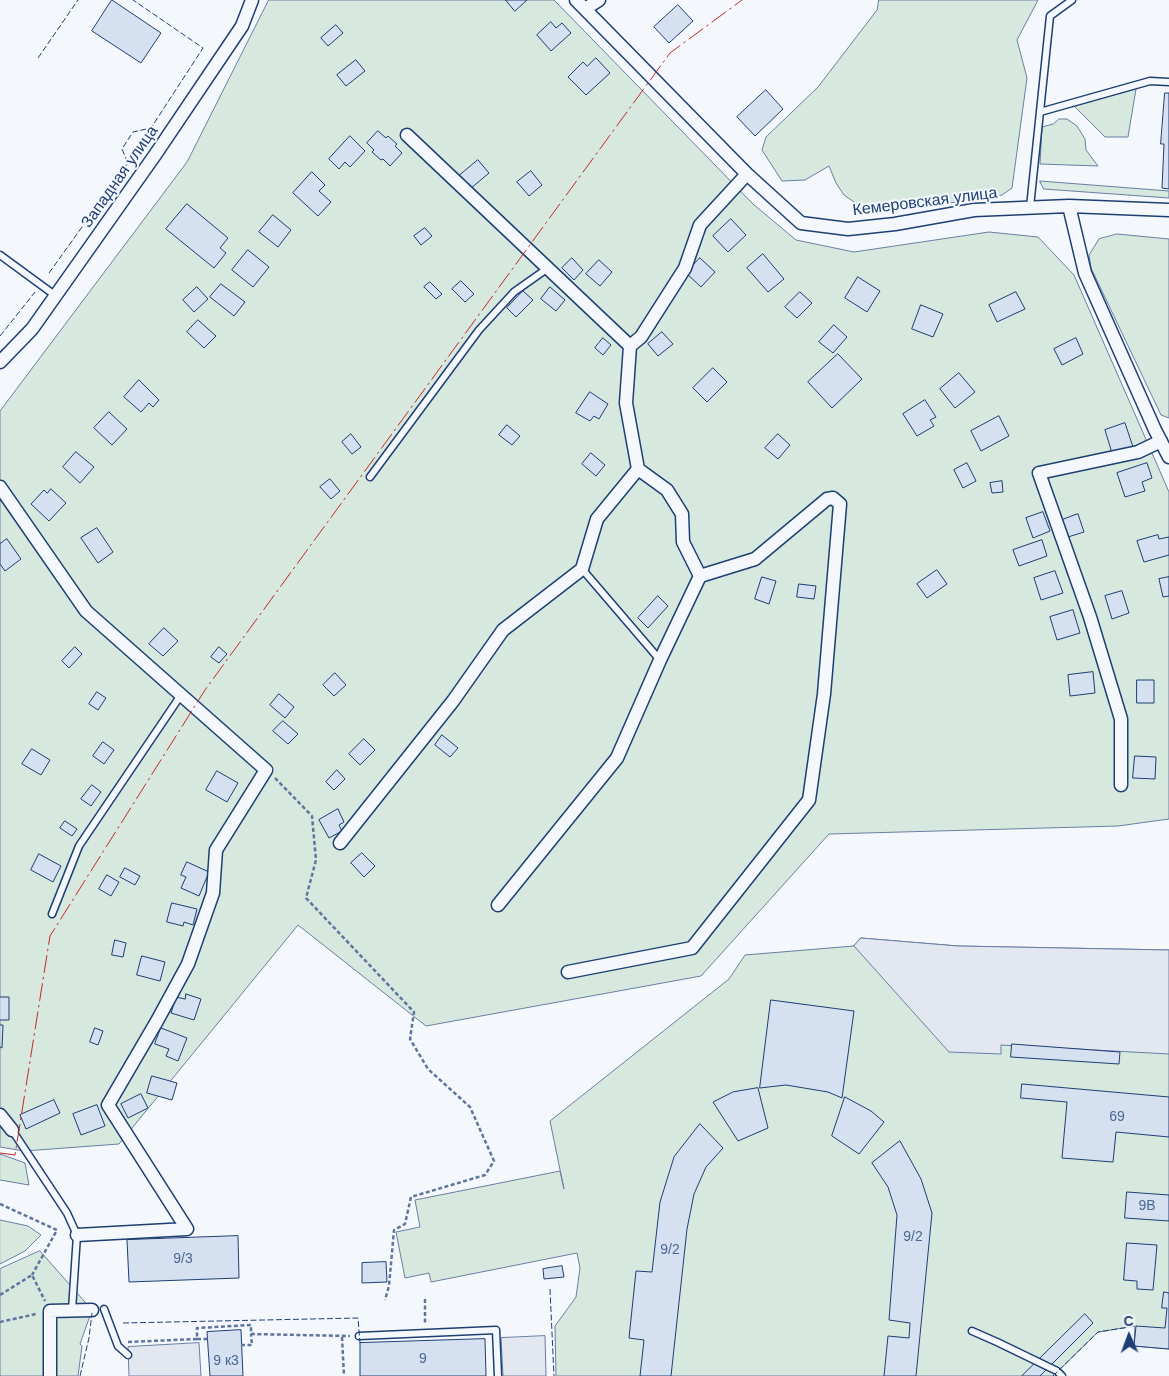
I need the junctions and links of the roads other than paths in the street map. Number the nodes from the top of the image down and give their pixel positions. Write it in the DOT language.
graph roads {
  1 [pos="252,0"];
  2 [pos="599,0"];
  3 [pos="1072,0"];
  4 [pos="581,5"];
  5 [pos="1169,82"];
  6 [pos="1040,112"];
  7 [pos="407,135"];
  8 [pos="747,174"];
  9 [pos="1069,206"];
  10 [pos="1030,208"];
  11 [pos="1169,210"];
  12 [pos="0,255"];
  13 [pos="548,268"];
  14 [pos="56,296"];
  15 [pos="630,346"];
  16 [pos="0,362"];
  17 [pos="1165,437"];
  18 [pos="1169,457"];
  19 [pos="638,469"];
  20 [pos="370,477"];
  21 [pos="1,493"];
  22 [pos="582,569"];
  23 [pos="700,576"];
  24 [pos="660,660"];
  25 [pos="181,695"];
  26 [pos="1121,785"];
  27 [pos="340,843"];
  28 [pos="498,905"];
  29 [pos="52,914"];
  30 [pos="568,972"];
  31 [pos="0,1115"];
  32 [pos="12,1130"];
  33 [pos="77,1235"];
  34 [pos="72,1310"];
  35 [pos="98,1310"];
  36 [pos="972,1332"];
  37 [pos="359,1336"];
  38 [pos="128,1355"];
  39 [pos="50,1376"];
  40 [pos="498,1376"];
  41 [pos="1062,1376"];
  1 -- 14 [label="street, Западная улица"];
  2 -- 4 [label="street"];
  3 -- 6 [label="lane"];
  4 -- 8 [label="street, Кемеровская улица"];
  5 -- 6 [label="lane"];
  6 -- 10 [label="lane"];
  7 -- 13 [label="street"];
  8 -- 10 [label="street, Кемеровская улица"];
  8 -- 15 [label="street"];
  9 -- 10 [label="street, Кемеровская улица"];
  9 -- 11 [label="street, Кемеровская улица"];
  9 -- 17 [label="street"];
  12 -- 14 [label="lane"];
  13 -- 15 [label="street"];
  13 -- 20 [label="lane"];
  14 -- 16 [label="street, Западная улица"];
  15 -- 19 [label="street"];
  17 -- 18 [label="street"];
  17 -- 26 [label="street"];
  19 -- 22 [label="street"];
  19 -- 23 [label="street"];
  21 -- 25 [label="street"];
  22 -- 24 [label="lane"];
  22 -- 27 [label="street"];
  23 -- 24 [label="street"];
  23 -- 30 [label="street"];
  24 -- 28 [label="street"];
  25 -- 29 [label="lane"];
  25 -- 33 [label="street"];
  31 -- 32 [label="street"];
  32 -- 33 [label="lane"];
  33 -- 34 [label="lane"];
  34 -- 35 [label="street"];
  34 -- 39 [label="street"];
  35 -- 38 [label="lane"];
  36 -- 41 [label="lane"];
  37 -- 40 [label="lane"];
}
